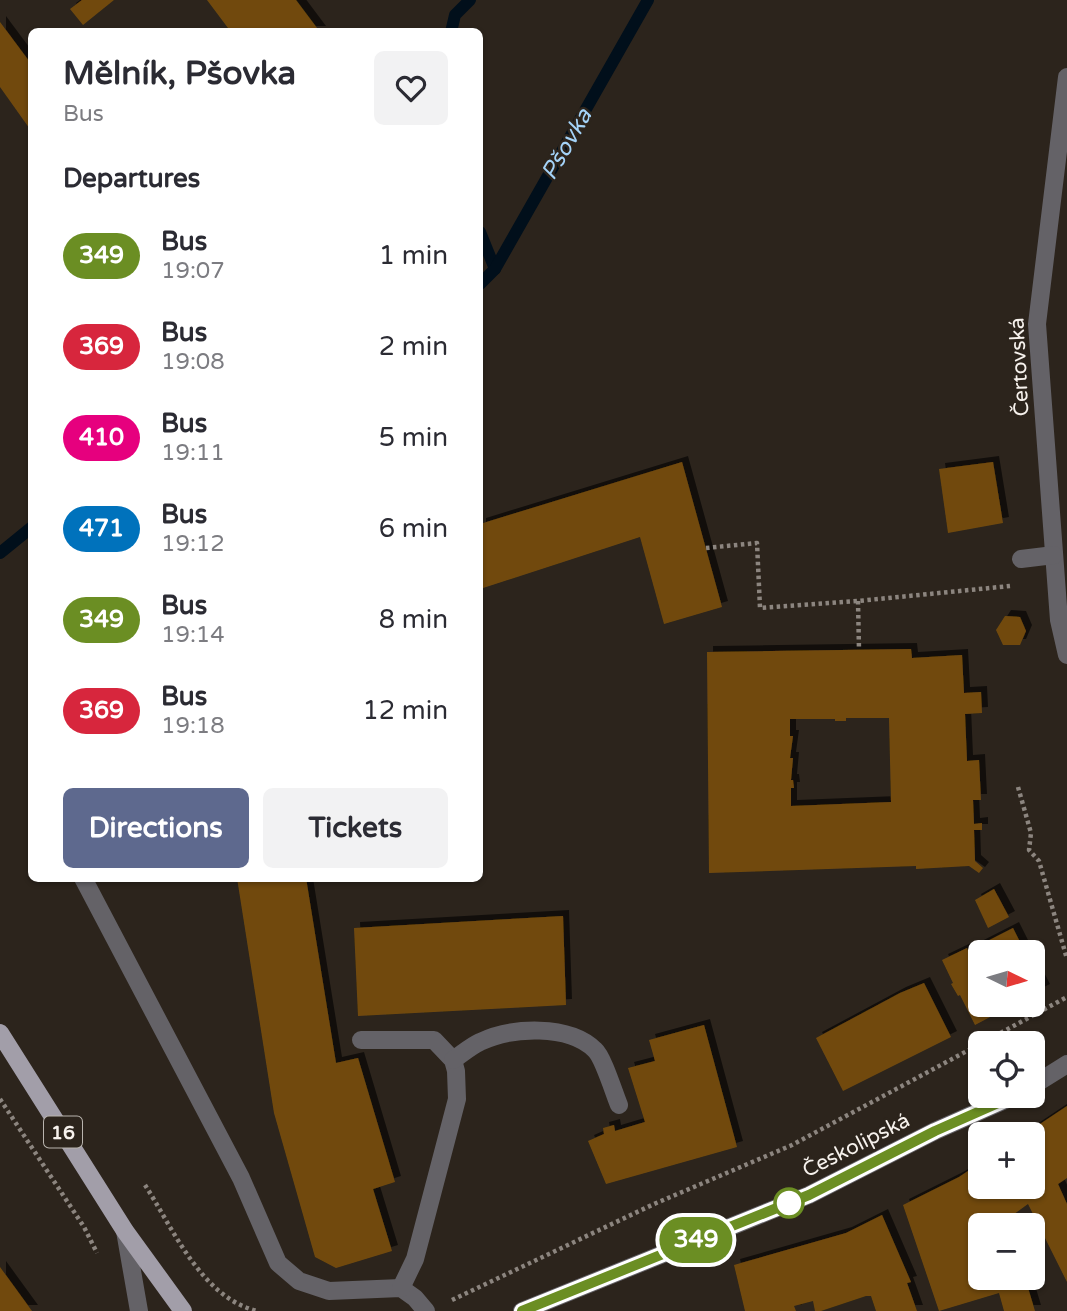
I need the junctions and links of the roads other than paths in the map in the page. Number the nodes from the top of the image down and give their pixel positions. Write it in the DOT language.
graph roads {
  1 [pos="1067,77"];
  2 [pos="1054,555"];
  3 [pos="1021,559"];
  4 [pos="1067,655"];
  5 [pos="85,882"];
  6 [pos="0,1033"];
  7 [pos="361,1040"];
  8 [pos="453,1060"];
  9 [pos="1067,1064"];
  10 [pos="1045,1078"];
  11 [pos="619,1105"];
  12 [pos="987,1108"];
  13 [pos="125,1231"];
  14 [pos="401,1288"];
  15 [pos="434,1308"];
  16 [pos="139,1311"];
  17 [pos="183,1311"];
  18 [pos="522,1311"];
  1 -- 2 [label="street, Čertovská"];
  2 -- 3 [label="street"];
  2 -- 4 [label="street, Čertovská"];
  5 -- 14 [label="street"];
  6 -- 13 [label="main road, 16"];
  7 -- 8 [label="street"];
  8 -- 11 [label="street"];
  8 -- 14 [label="street"];
  9 -- 10 [label="street"];
  12 -- 18 [label="street, Českolipská"];
  13 -- 16 [label="street"];
  13 -- 17 [label="main road, 16"];
  14 -- 15 [label="street"];
}
